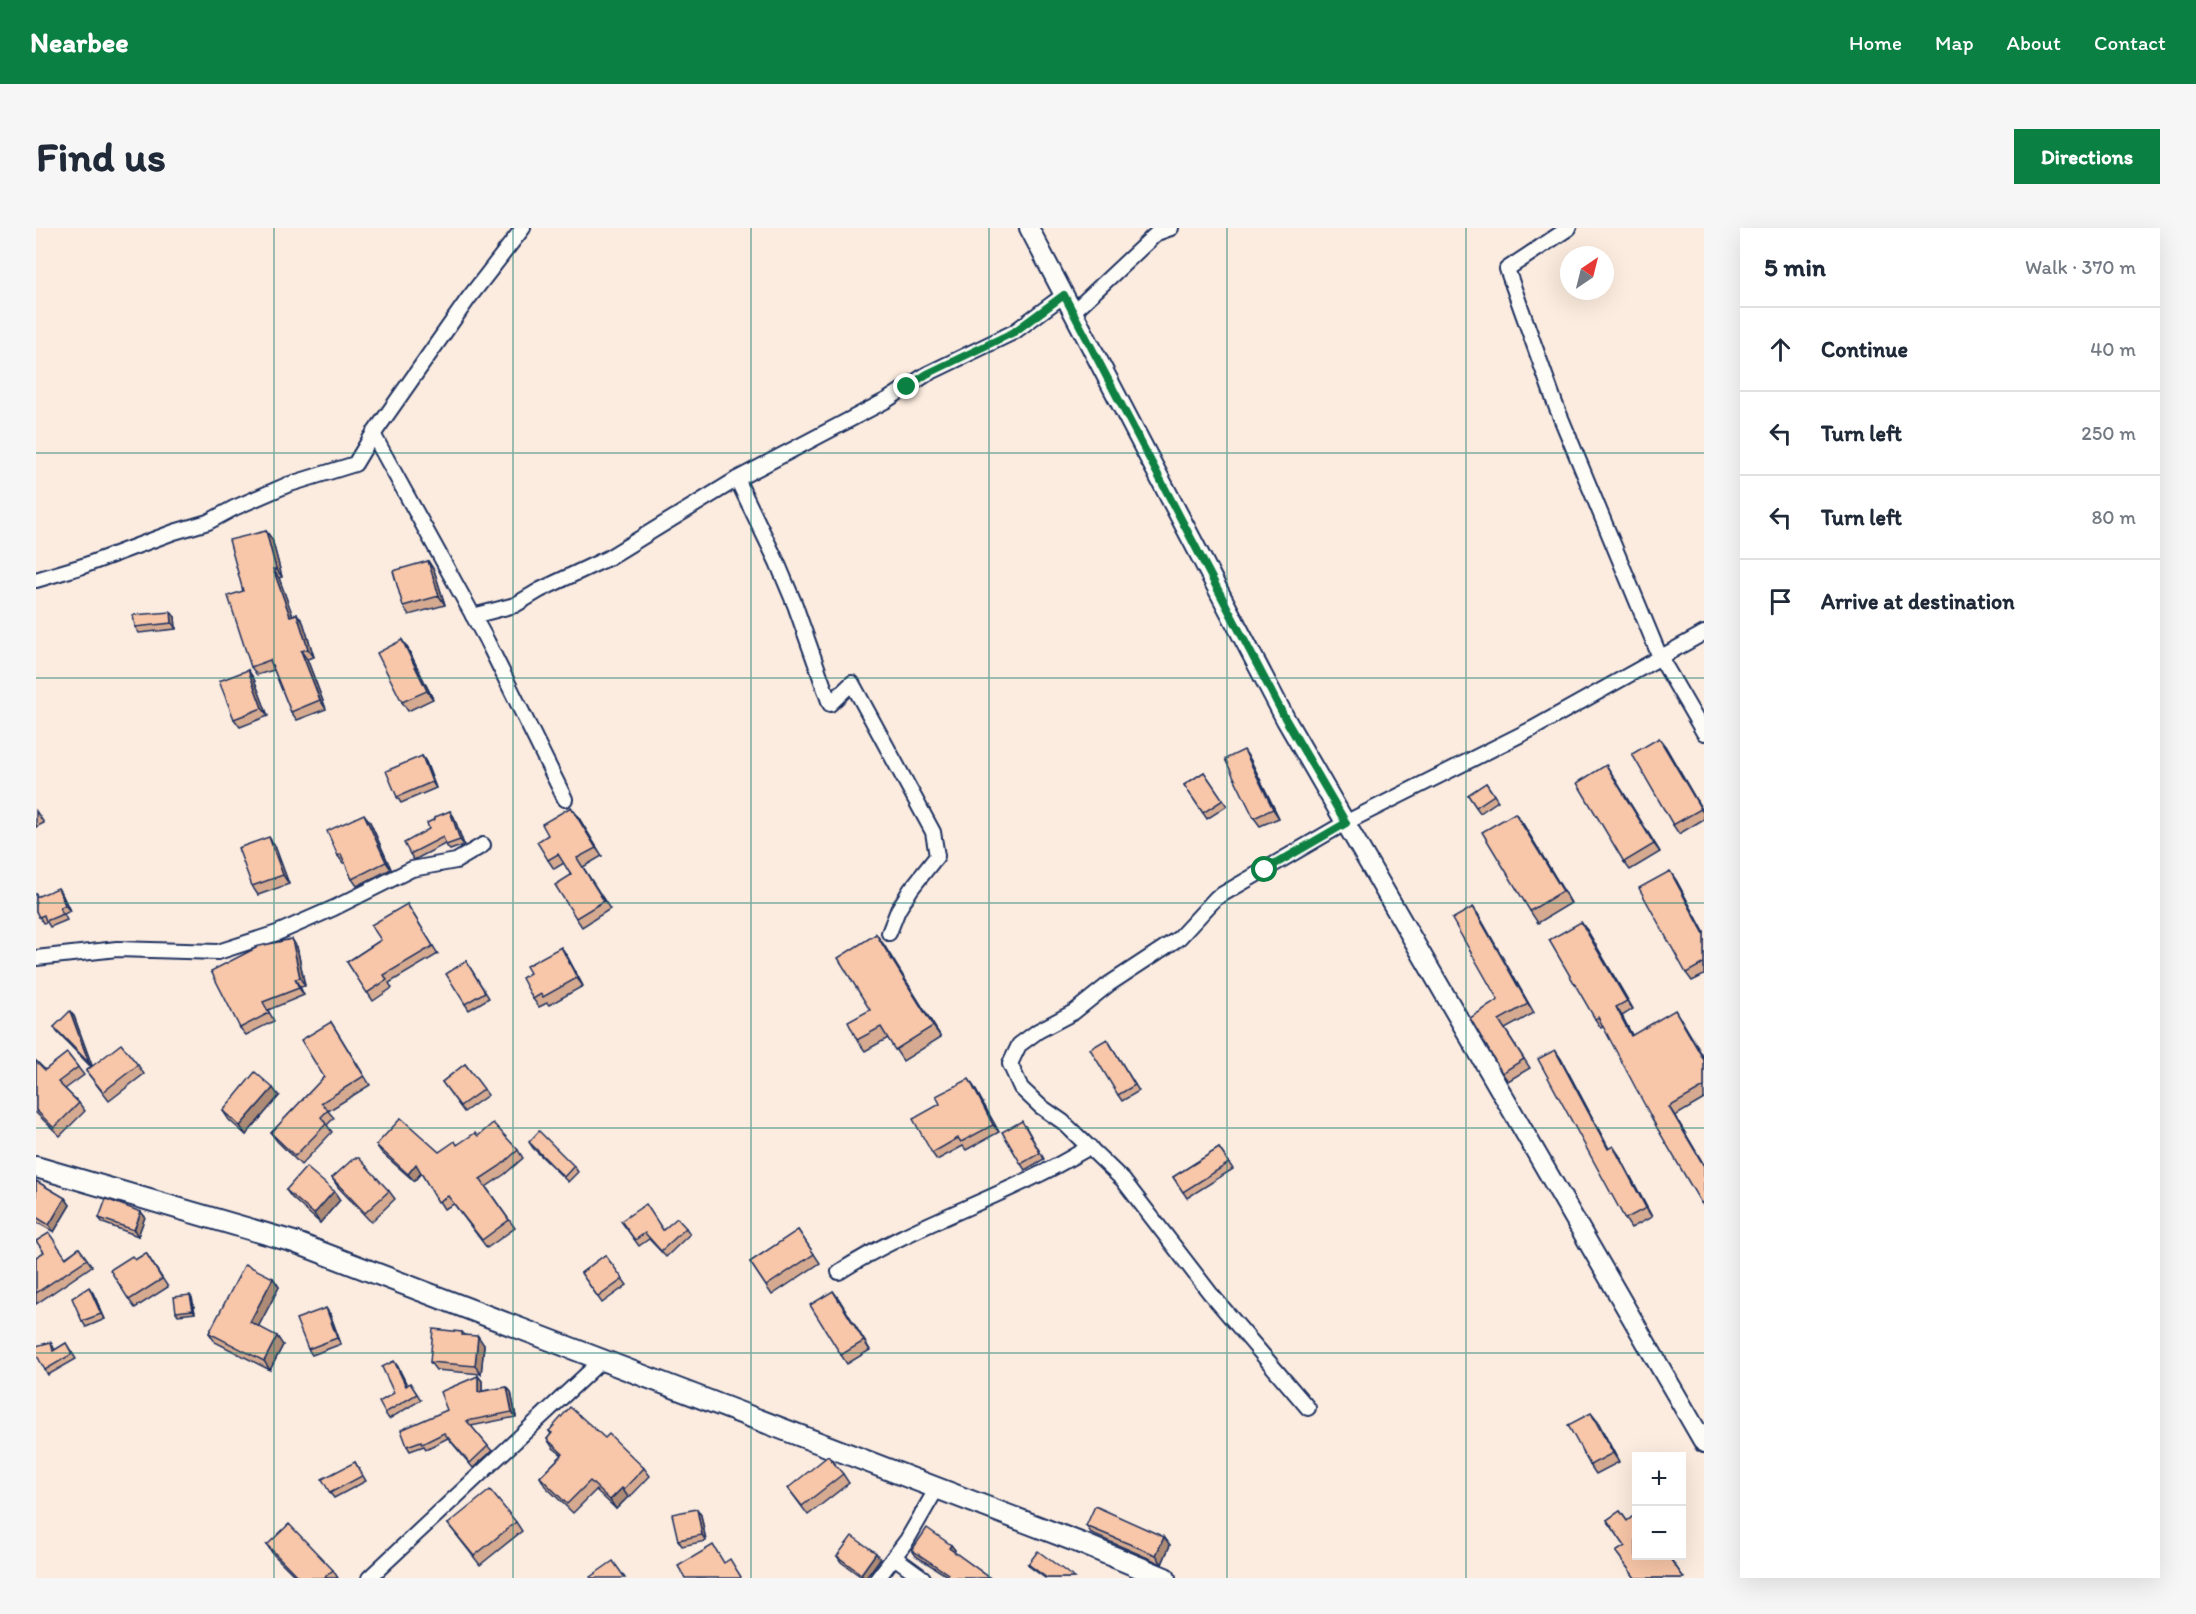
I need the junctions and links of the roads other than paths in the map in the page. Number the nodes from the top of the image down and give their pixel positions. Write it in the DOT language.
graph roads {
  1 [pos="523,228"];
  2 [pos="1029,228"];
  3 [pos="1171,228"];
  4 [pos="1569,228"];
  5 [pos="1064,295"];
  6 [pos="1073,312"];
  7 [pos="373,434"];
  8 [pos="737,479"];
  9 [pos="36,580"];
  10 [pos="473,616"];
  11 [pos="1704,633"];
  12 [pos="1660,657"];
  13 [pos="1704,733"];
  14 [pos="565,799"];
  15 [pos="1346,823"];
  16 [pos="483,845"];
  17 [pos="889,933"];
  18 [pos="36,958"];
  19 [pos="1090,1147"];
  20 [pos="36,1167"];
  21 [pos="839,1272"];
  22 [pos="602,1360"];
  23 [pos="1308,1408"];
  24 [pos="1704,1443"];
  25 [pos="937,1488"];
  26 [pos="894,1557"];
  27 [pos="369,1578"];
  28 [pos="878,1578"];
  29 [pos="923,1578"];
  30 [pos="1165,1578"];
  1 -- 7 [label="street"];
  2 -- 5 [label="street"];
  3 -- 6 [label="street"];
  4 -- 12 [label="street"];
  5 -- 6 [label="street"];
  5 -- 8 [label="street"];
  6 -- 15 [label="street"];
  7 -- 9 [label="street"];
  7 -- 10 [label="street"];
  8 -- 10 [label="street"];
  8 -- 17 [label="street"];
  10 -- 14 [label="street"];
  11 -- 12 [label="street"];
  12 -- 13 [label="street"];
  12 -- 15 [label="street"];
  15 -- 19 [label="street"];
  15 -- 24 [label="street"];
  16 -- 18 [label="street"];
  19 -- 21 [label="street"];
  19 -- 23 [label="street"];
  20 -- 22 [label="main road"];
  22 -- 25 [label="main road"];
  22 -- 27 [label="street"];
  25 -- 26 [label="street"];
  25 -- 30 [label="main road"];
  26 -- 28 [label="street"];
  26 -- 29 [label="street"];
}
